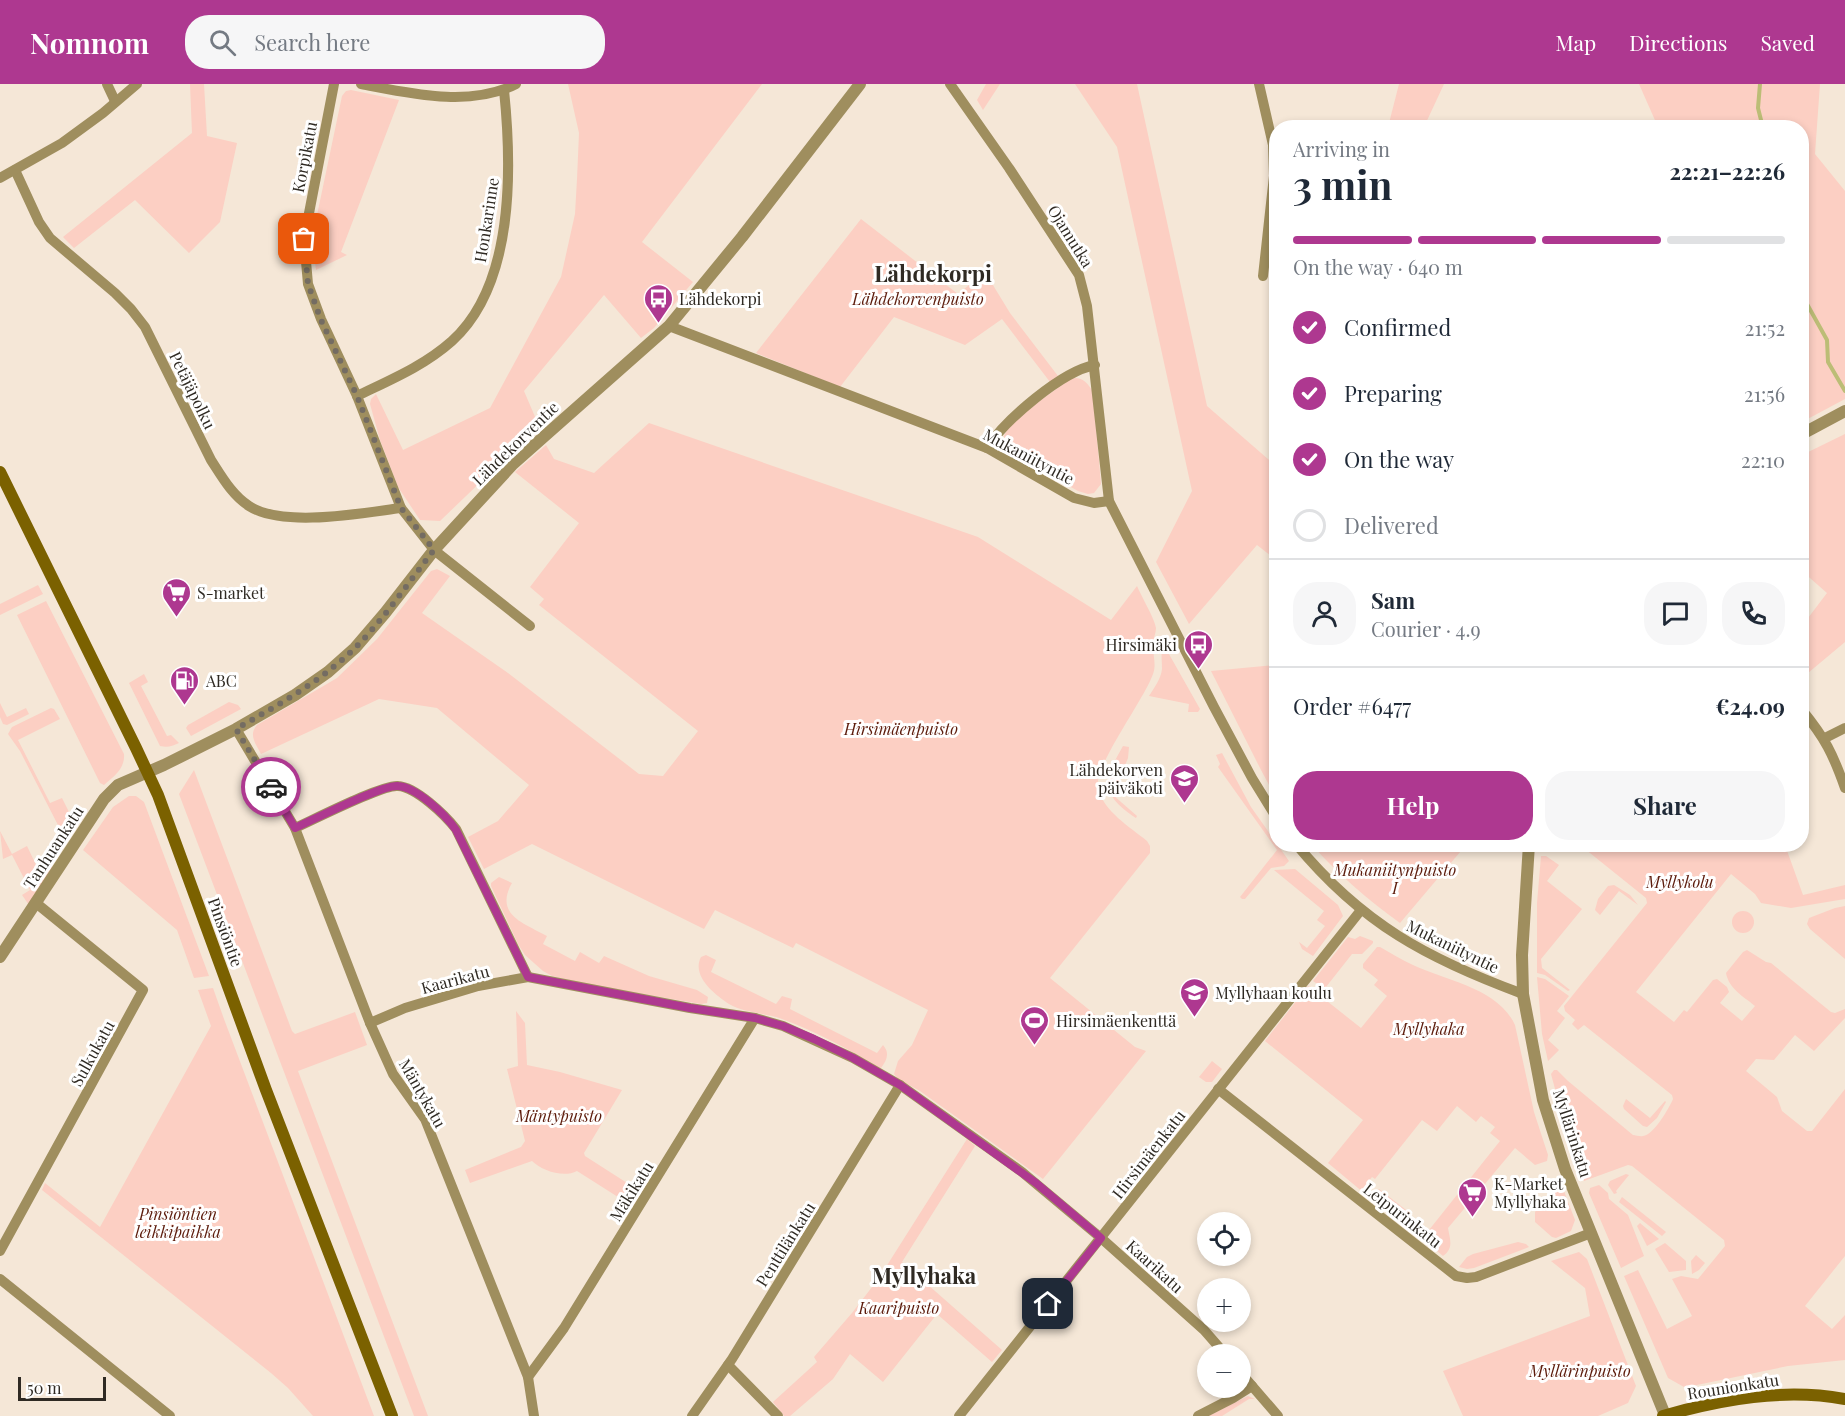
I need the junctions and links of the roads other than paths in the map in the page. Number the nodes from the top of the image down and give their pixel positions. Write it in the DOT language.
graph roads {
  1 [pos="107,84"];
  2 [pos="137,84"];
  3 [pos="334,84"];
  4 [pos="361,84"];
  5 [pos="516,84"];
  6 [pos="860,84"];
  7 [pos="950,84"];
  8 [pos="1258,84"];
  9 [pos="475,89"];
  10 [pos="504,90"];
  11 [pos="115,101"];
  12 [pos="1269,123"];
  13 [pos="15,170"];
  14 [pos="0,178"];
  15 [pos="1269,221"];
  16 [pos="1263,276"];
  17 [pos="669,326"];
  18 [pos="1095,365"];
  19 [pos="357,396"];
  20 [pos="1845,411"];
  21 [pos="1809,430"];
  22 [pos="987,448"];
  23 [pos="0,472"];
  24 [pos="1109,501"];
  25 [pos="401,508"];
  26 [pos="434,550"];
  27 [pos="531,626"];
  28 [pos="1809,719"];
  29 [pos="1845,728"];
  30 [pos="236,729"];
  31 [pos="1825,738"];
  32 [pos="148,772"];
  33 [pos="1845,789"];
  34 [pos="1269,806"];
  35 [pos="295,828"];
  36 [pos="1303,852"];
  37 [pos="1528,852"];
  38 [pos="36,903"];
  39 [pos="1361,910"];
  40 [pos="0,957"];
  41 [pos="528,977"];
  42 [pos="1523,994"];
  43 [pos="755,1018"];
  44 [pos="370,1023"];
  45 [pos="900,1085"];
  46 [pos="1218,1089"];
  47 [pos="1592,1233"];
  48 [pos="1101,1238"];
  49 [pos="0,1251"];
  50 [pos="0,1279"];
  51 [pos="1216,1344"];
  52 [pos="728,1365"];
  53 [pos="528,1377"];
  54 [pos="1252,1386"];
  55 [pos="1845,1399"];
  56 [pos="170,1416"];
  57 [pos="392,1416"];
  58 [pos="534,1416"];
  59 [pos="692,1416"];
  60 [pos="778,1416"];
  61 [pos="959,1416"];
  62 [pos="1198,1416"];
  63 [pos="1278,1416"];
  64 [pos="1664,1416"];
  1 -- 11 [label="street"];
  2 -- 11 [label="street"];
  3 -- 19 [label="street, Korpikatu"];
  4 -- 9 [label="street"];
  5 -- 10 [label="street"];
  6 -- 17 [label="street, Lähdekorventie"];
  7 -- 18 [label="street, Ojamutka"];
  8 -- 12 [label="street"];
  9 -- 10 [label="street"];
  10 -- 19 [label="street, Honkarinne"];
  11 -- 13 [label="street"];
  13 -- 14 [label="street"];
  13 -- 25 [label="street, Petäjäpolku"];
  15 -- 16 [label="street"];
  17 -- 22 [label="street, Mukaniityntie"];
  17 -- 26 [label="street, Lähdekorventie"];
  18 -- 22 [label="street"];
  18 -- 24 [label="street, Ojamutka"];
  19 -- 25 [label="street, Korpikatu"];
  20 -- 21 [label="street"];
  22 -- 24 [label="street, Mukaniityntie"];
  23 -- 32 [label="main road, Pinsiöntie"];
  24 -- 34 [label="street"];
  25 -- 26 [label="street, Korpikatu"];
  26 -- 27 [label="street, Korpikatu"];
  26 -- 30 [label="street, Lähdekorventie"];
  28 -- 31 [label="street"];
  29 -- 31 [label="street"];
  30 -- 32 [label="street, Lähdekorventie"];
  30 -- 35 [label="street, Mäntykatu"];
  31 -- 33 [label="street"];
  32 -- 38 [label="street, Tanhuankatu"];
  32 -- 57 [label="main road, Pinsiöntie"];
  35 -- 41 [label="street"];
  35 -- 44 [label="street, Mäntykatu"];
  36 -- 39 [label="street, Mukaniityntie"];
  37 -- 42 [label="street, Myllärinkatu"];
  38 -- 40 [label="street, Tanhuankatu"];
  38 -- 49 [label="street, Sulkukatu"];
  39 -- 42 [label="street, Mukaniityntie"];
  39 -- 46 [label="street, Hirsimäenkatu"];
  41 -- 43 [label="street, Kaarikatu"];
  41 -- 44 [label="street, Kaarikatu"];
  42 -- 47 [label="street, Myllärinkatu"];
  43 -- 45 [label="street, Kaarikatu"];
  43 -- 53 [label="street, Mäkikatu"];
  44 -- 53 [label="street, Mäntykatu"];
  45 -- 48 [label="street, Kaarikatu"];
  45 -- 52 [label="street, Penttilänkatu"];
  46 -- 47 [label="street, Leipurinkatu"];
  46 -- 48 [label="street, Hirsimäenkatu"];
  47 -- 64 [label="street, Myllärinkatu"];
  48 -- 51 [label="street, Kaarikatu"];
  48 -- 61 [label="street, Hirsimäenkatu"];
  50 -- 56 [label="street"];
  52 -- 59 [label="street, Penttilänkatu"];
  52 -- 60 [label="street"];
  53 -- 58 [label="street, Mäntykatu"];
  54 -- 62 [label="street"];
  54 -- 63 [label="street"];
  55 -- 64 [label="main road, Rounionkatu"];
}
